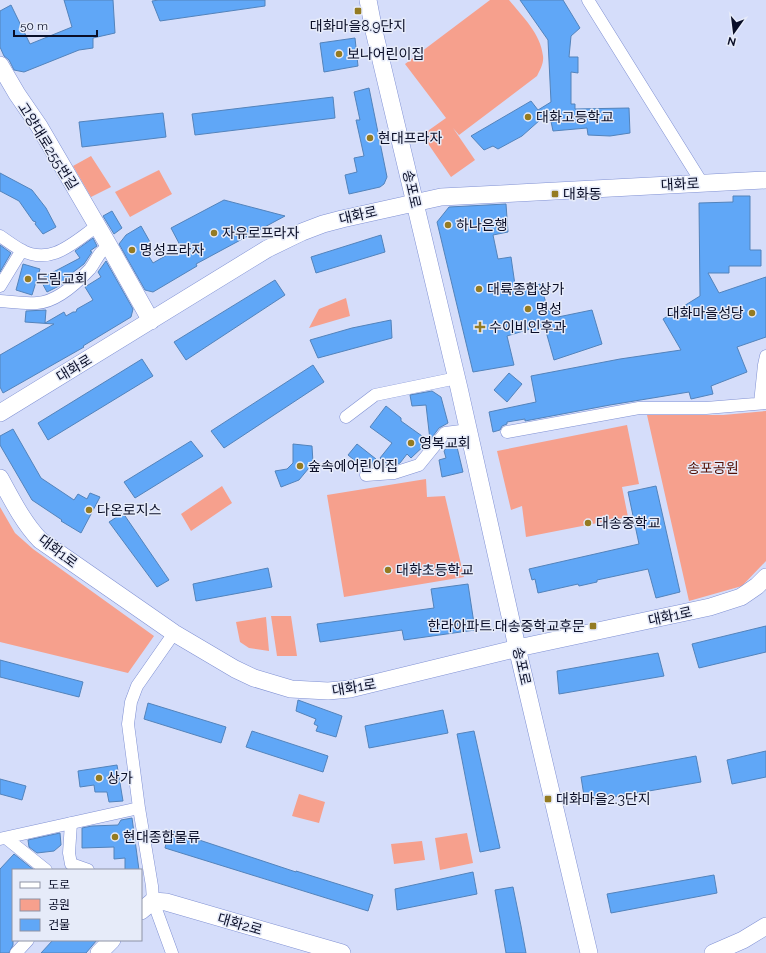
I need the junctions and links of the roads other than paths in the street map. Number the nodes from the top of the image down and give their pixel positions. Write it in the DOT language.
graph roads {
  1 [pos="368,0"];
  2 [pos="588,0"];
  3 [pos="0,65"];
  4 [pos="766,180"];
  5 [pos="702,183"];
  6 [pos="415,202"];
  7 [pos="97,226"];
  8 [pos="0,236"];
  9 [pos="109,246"];
  10 [pos="22,250"];
  11 [pos="0,286"];
  12 [pos="0,301"];
  13 [pos="150,321"];
  14 [pos="766,356"];
  15 [pos="457,378"];
  16 [pos="763,403"];
  17 [pos="0,413"];
  18 [pos="346,417"];
  19 [pos="469,430"];
  20 [pos="507,432"];
  21 [pos="366,475"];
  22 [pos="0,478"];
  23 [pos="766,576"];
  24 [pos="174,633"];
  25 [pos="518,648"];
  26 [pos="139,808"];
  27 [pos="71,823"];
  28 [pos="3,838"];
  29 [pos="45,869"];
  30 [pos="85,869"];
  31 [pos="147,895"];
  32 [pos="766,926"];
  33 [pos="27,941"];
  34 [pos="111,941"];
  35 [pos="16,953"];
  36 [pos="99,953"];
  37 [pos="172,953"];
  38 [pos="342,953"];
  39 [pos="589,953"];
  40 [pos="713,953"];
  1 -- 6 [label="street, 송포로"];
  2 -- 5 [label="street"];
  3 -- 7 [label="street, 고양대로255번길"];
  4 -- 5 [label="street, 대화로"];
  5 -- 6 [label="street, 대화로"];
  6 -- 13 [label="street, 대화로"];
  6 -- 15 [label="street, 송포로"];
  7 -- 9 [label="street, 고양대로255번길"];
  7 -- 10 [label="street"];
  8 -- 10 [label="street"];
  9 -- 12 [label="street"];
  9 -- 13 [label="street, 고양대로255번길"];
  10 -- 11 [label="street"];
  13 -- 17 [label="street, 대화로"];
  14 -- 16 [label="street"];
  15 -- 18 [label="street"];
  15 -- 19 [label="street, 송포로"];
  16 -- 20 [label="street"];
  19 -- 21 [label="street"];
  19 -- 25 [label="street, 송포로"];
  22 -- 24 [label="street, 대화1로"];
  23 -- 25 [label="street, 대화1로"];
  24 -- 25 [label="street, 대화1로"];
  24 -- 26 [label="street"];
  25 -- 39 [label="street, 송포로"];
  26 -- 27 [label="street"];
  26 -- 31 [label="street"];
  27 -- 28 [label="street"];
  27 -- 30 [label="street"];
  28 -- 29 [label="street"];
  31 -- 37 [label="street"];
  31 -- 38 [label="street, 대화2로"];
  32 -- 40 [label="street"];
  33 -- 35 [label="street"];
  34 -- 36 [label="street"];
}
